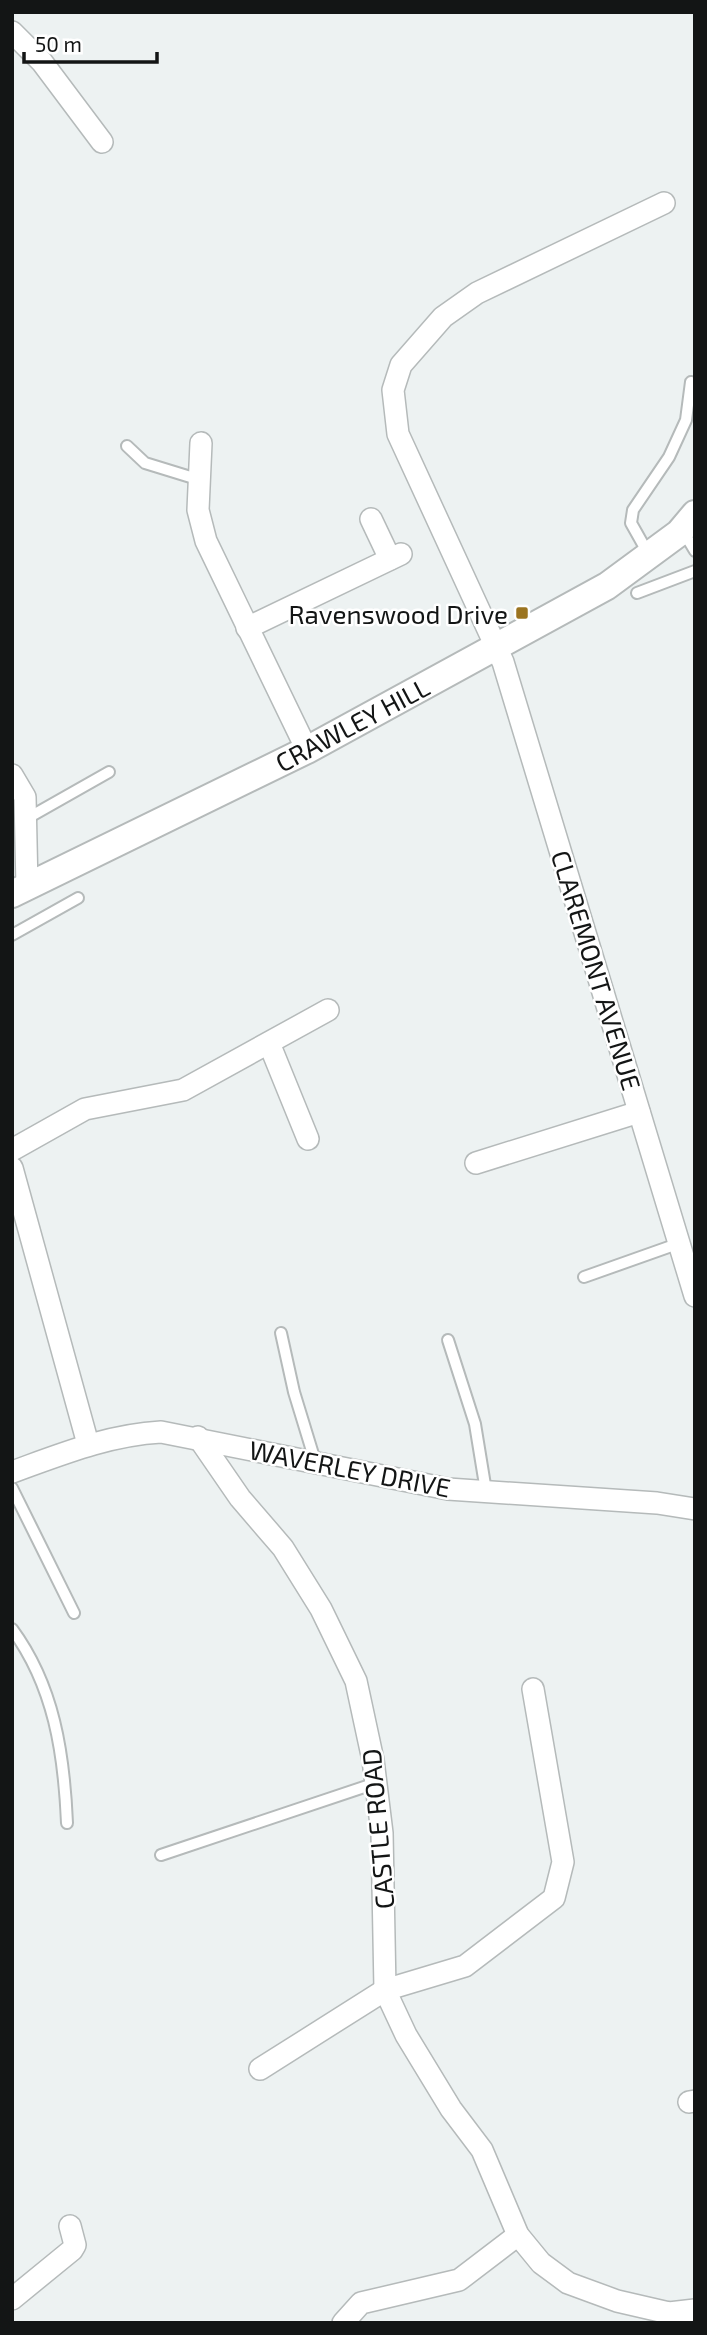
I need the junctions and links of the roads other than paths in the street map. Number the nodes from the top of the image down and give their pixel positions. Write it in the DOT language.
graph roads {
  1 [pos="12,32"];
  2 [pos="102,142"];
  3 [pos="664,203"];
  4 [pos="691,382"];
  5 [pos="201,443"];
  6 [pos="127,446"];
  7 [pos="197,479"];
  8 [pos="370,519"];
  9 [pos="690,533"];
  10 [pos="650,556"];
  11 [pos="695,571"];
  12 [pos="637,593"];
  13 [pos="247,628"];
  14 [pos="495,647"];
  15 [pos="307,750"];
  16 [pos="109,772"];
  17 [pos="12,775"];
  18 [pos="26,819"];
  19 [pos="20,891"];
  20 [pos="78,898"];
  21 [pos="12,935"];
  22 [pos="328,1010"];
  23 [pos="269,1043"];
  24 [pos="639,1112"];
  25 [pos="308,1139"];
  26 [pos="12,1150"];
  27 [pos="476,1163"];
  28 [pos="12,1168"];
  29 [pos="680,1243"];
  30 [pos="584,1277"];
  31 [pos="695,1296"];
  32 [pos="281,1333"];
  33 [pos="448,1340"];
  34 [pos="198,1437"];
  35 [pos="89,1444"];
  36 [pos="316,1464"];
  37 [pos="12,1472"];
  38 [pos="12,1488"];
  39 [pos="486,1491"];
  40 [pos="695,1509"];
  41 [pos="74,1613"];
  42 [pos="12,1629"];
  43 [pos="533,1689"];
  44 [pos="376,1783"];
  45 [pos="67,1823"];
  46 [pos="161,1855"];
  47 [pos="386,1990"];
  48 [pos="260,2068"];
  49 [pos="69,2226"];
  50 [pos="518,2235"];
  51 [pos="12,2300"];
  52 [pos="695,2310"];
  53 [pos="343,2323"];
  1 -- 2 [label="street"];
  3 -- 14 [label="street"];
  4 -- 10 [label="lane"];
  5 -- 7 [label="street"];
  6 -- 7 [label="lane"];
  7 -- 13 [label="street"];
  8 -- 13 [label="street"];
  9 -- 10 [label="street, CRAWLEY HILL"];
  10 -- 14 [label="street, CRAWLEY HILL"];
  11 -- 12 [label="lane"];
  13 -- 15 [label="street"];
  14 -- 15 [label="street, CRAWLEY HILL"];
  14 -- 24 [label="street, CLAREMONT AVENUE"];
  15 -- 19 [label="street, CRAWLEY HILL"];
  16 -- 18 [label="lane"];
  17 -- 18 [label="street"];
  18 -- 19 [label="street"];
  20 -- 21 [label="lane"];
  22 -- 23 [label="street"];
  23 -- 25 [label="street"];
  23 -- 26 [label="street"];
  24 -- 27 [label="street"];
  24 -- 29 [label="street, CLAREMONT AVENUE"];
  28 -- 35 [label="street"];
  29 -- 30 [label="lane"];
  29 -- 31 [label="street, CLAREMONT AVENUE"];
  32 -- 36 [label="lane"];
  33 -- 39 [label="lane"];
  34 -- 35 [label="street, WAVERLEY DRIVE"];
  34 -- 36 [label="street, WAVERLEY DRIVE"];
  34 -- 44 [label="street, CASTLE ROAD"];
  35 -- 37 [label="street, WAVERLEY DRIVE"];
  36 -- 39 [label="street, WAVERLEY DRIVE"];
  38 -- 41 [label="lane"];
  39 -- 40 [label="street, WAVERLEY DRIVE"];
  42 -- 45 [label="lane"];
  43 -- 47 [label="street"];
  44 -- 46 [label="lane"];
  44 -- 47 [label="street, CASTLE ROAD"];
  47 -- 48 [label="street"];
  47 -- 50 [label="street, CASTLE ROAD"];
  49 -- 51 [label="street"];
  50 -- 52 [label="street, CASTLE ROAD"];
  50 -- 53 [label="street"];
}
